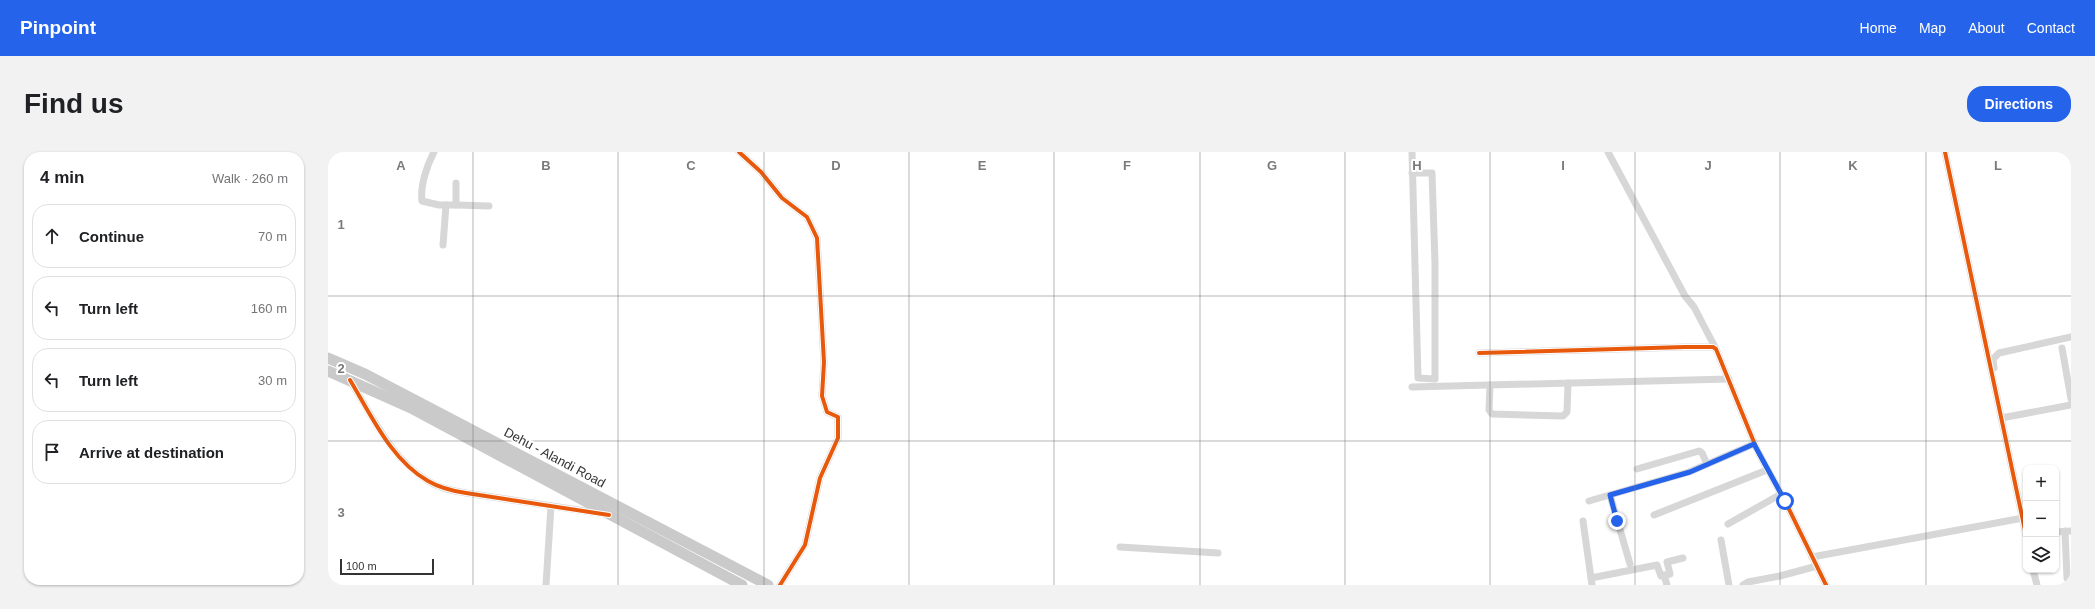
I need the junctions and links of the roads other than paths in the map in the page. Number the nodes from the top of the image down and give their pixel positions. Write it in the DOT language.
graph roads {
  1 [pos="434,152"];
  2 [pos="738,152"];
  3 [pos="1412,152"];
  4 [pos="1608,152"];
  5 [pos="1945,152"];
  6 [pos="1412,173"];
  7 [pos="456,183"];
  8 [pos="446,205"];
  9 [pos="456,205"];
  10 [pos="489,206"];
  11 [pos="443,245"];
  12 [pos="2071,337"];
  13 [pos="1716,349"];
  14 [pos="2071,352"];
  15 [pos="1479,353"];
  16 [pos="328,358"];
  17 [pos="328,371"];
  18 [pos="365,374"];
  19 [pos="1426,378"];
  20 [pos="1729,379"];
  21 [pos="350,380"];
  22 [pos="1568,383"];
  23 [pos="360,385"];
  24 [pos="1490,385"];
  25 [pos="1412,387"];
  26 [pos="1427,387"];
  27 [pos="2071,398"];
  28 [pos="2071,406"];
  29 [pos="2001,417"];
  30 [pos="1754,444"];
  31 [pos="1707,464"];
  32 [pos="1637,469"];
  33 [pos="1767,470"];
  34 [pos="1781,494"];
  35 [pos="1610,495"];
  36 [pos="1589,501"];
  37 [pos="551,506"];
  38 [pos="609,515"];
  39 [pos="1654,515"];
  40 [pos="2023,518"];
  41 [pos="1582,521"];
  42 [pos="1728,524"];
  43 [pos="656,526"];
  44 [pos="2068,531"];
  45 [pos="650,537"];
  46 [pos="1721,540"];
  47 [pos="1120,547"];
  48 [pos="1218,553"];
  49 [pos="1812,557"];
  50 [pos="1683,558"];
  51 [pos="1630,564"];
  52 [pos="1817,566"];
  53 [pos="2034,573"];
  54 [pos="1664,576"];
  55 [pos="2067,578"];
  56 [pos="1592,581"];
  57 [pos="546,585"];
  58 [pos="742,585"];
  59 [pos="768,585"];
  60 [pos="780,585"];
  61 [pos="1667,585"];
  62 [pos="1729,585"];
  63 [pos="1743,585"];
  64 [pos="1826,585"];
  65 [pos="2036,585"];
  1 -- 8 [label="street"];
  2 -- 60 [label="street"];
  3 -- 6 [label="street"];
  4 -- 13 [label="street"];
  5 -- 29 [label="street"];
  6 -- 19 [label="street"];
  6 -- 19 [label="street"];
  7 -- 9 [label="street"];
  8 -- 9 [label="street"];
  8 -- 11 [label="street"];
  9 -- 10 [label="street"];
  12 -- 29 [label="street"];
  13 -- 15 [label="street"];
  13 -- 20 [label="street"];
  14 -- 27 [label="street"];
  16 -- 18 [label="main road, Dehu - Alandi Road"];
  17 -- 21 [label="main road, Dehu - Alandi Road"];
  18 -- 23 [label="main road"];
  18 -- 43 [label="main road, Dehu - Alandi Road"];
  19 -- 26 [label="street"];
  20 -- 22 [label="street"];
  20 -- 30 [label="street"];
  21 -- 23 [label="main road, Dehu - Alandi Road"];
  21 -- 37 [label="street"];
  22 -- 24 [label="street"];
  22 -- 24 [label="street"];
  23 -- 38 [label="main road, Dehu - Alandi Road"];
  24 -- 26 [label="street"];
  25 -- 26 [label="street"];
  28 -- 29 [label="street"];
  29 -- 40 [label="street"];
  30 -- 31 [label="street"];
  30 -- 33 [label="street"];
  31 -- 32 [label="street"];
  31 -- 35 [label="street"];
  33 -- 34 [label="street"];
  33 -- 39 [label="street"];
  34 -- 42 [label="street"];
  34 -- 49 [label="street"];
  35 -- 36 [label="street"];
  35 -- 51 [label="street"];
  37 -- 38 [label="street"];
  37 -- 57 [label="street"];
  38 -- 45 [label="main road, Dehu - Alandi Road"];
  40 -- 49 [label="street"];
  41 -- 56 [label="street"];
  43 -- 45 [label="main road"];
  43 -- 59 [label="main road, Dehu - Alandi Road"];
  44 -- 55 [label="street"];
  45 -- 58 [label="main road, Dehu - Alandi Road"];
  46 -- 62 [label="street"];
  47 -- 48 [label="street"];
  49 -- 52 [label="street"];
  50 -- 54 [label="street"];
  52 -- 63 [label="street"];
  52 -- 64 [label="street"];
  53 -- 65 [label="street"];
  54 -- 56 [label="street"];
  54 -- 61 [label="street"];
}
